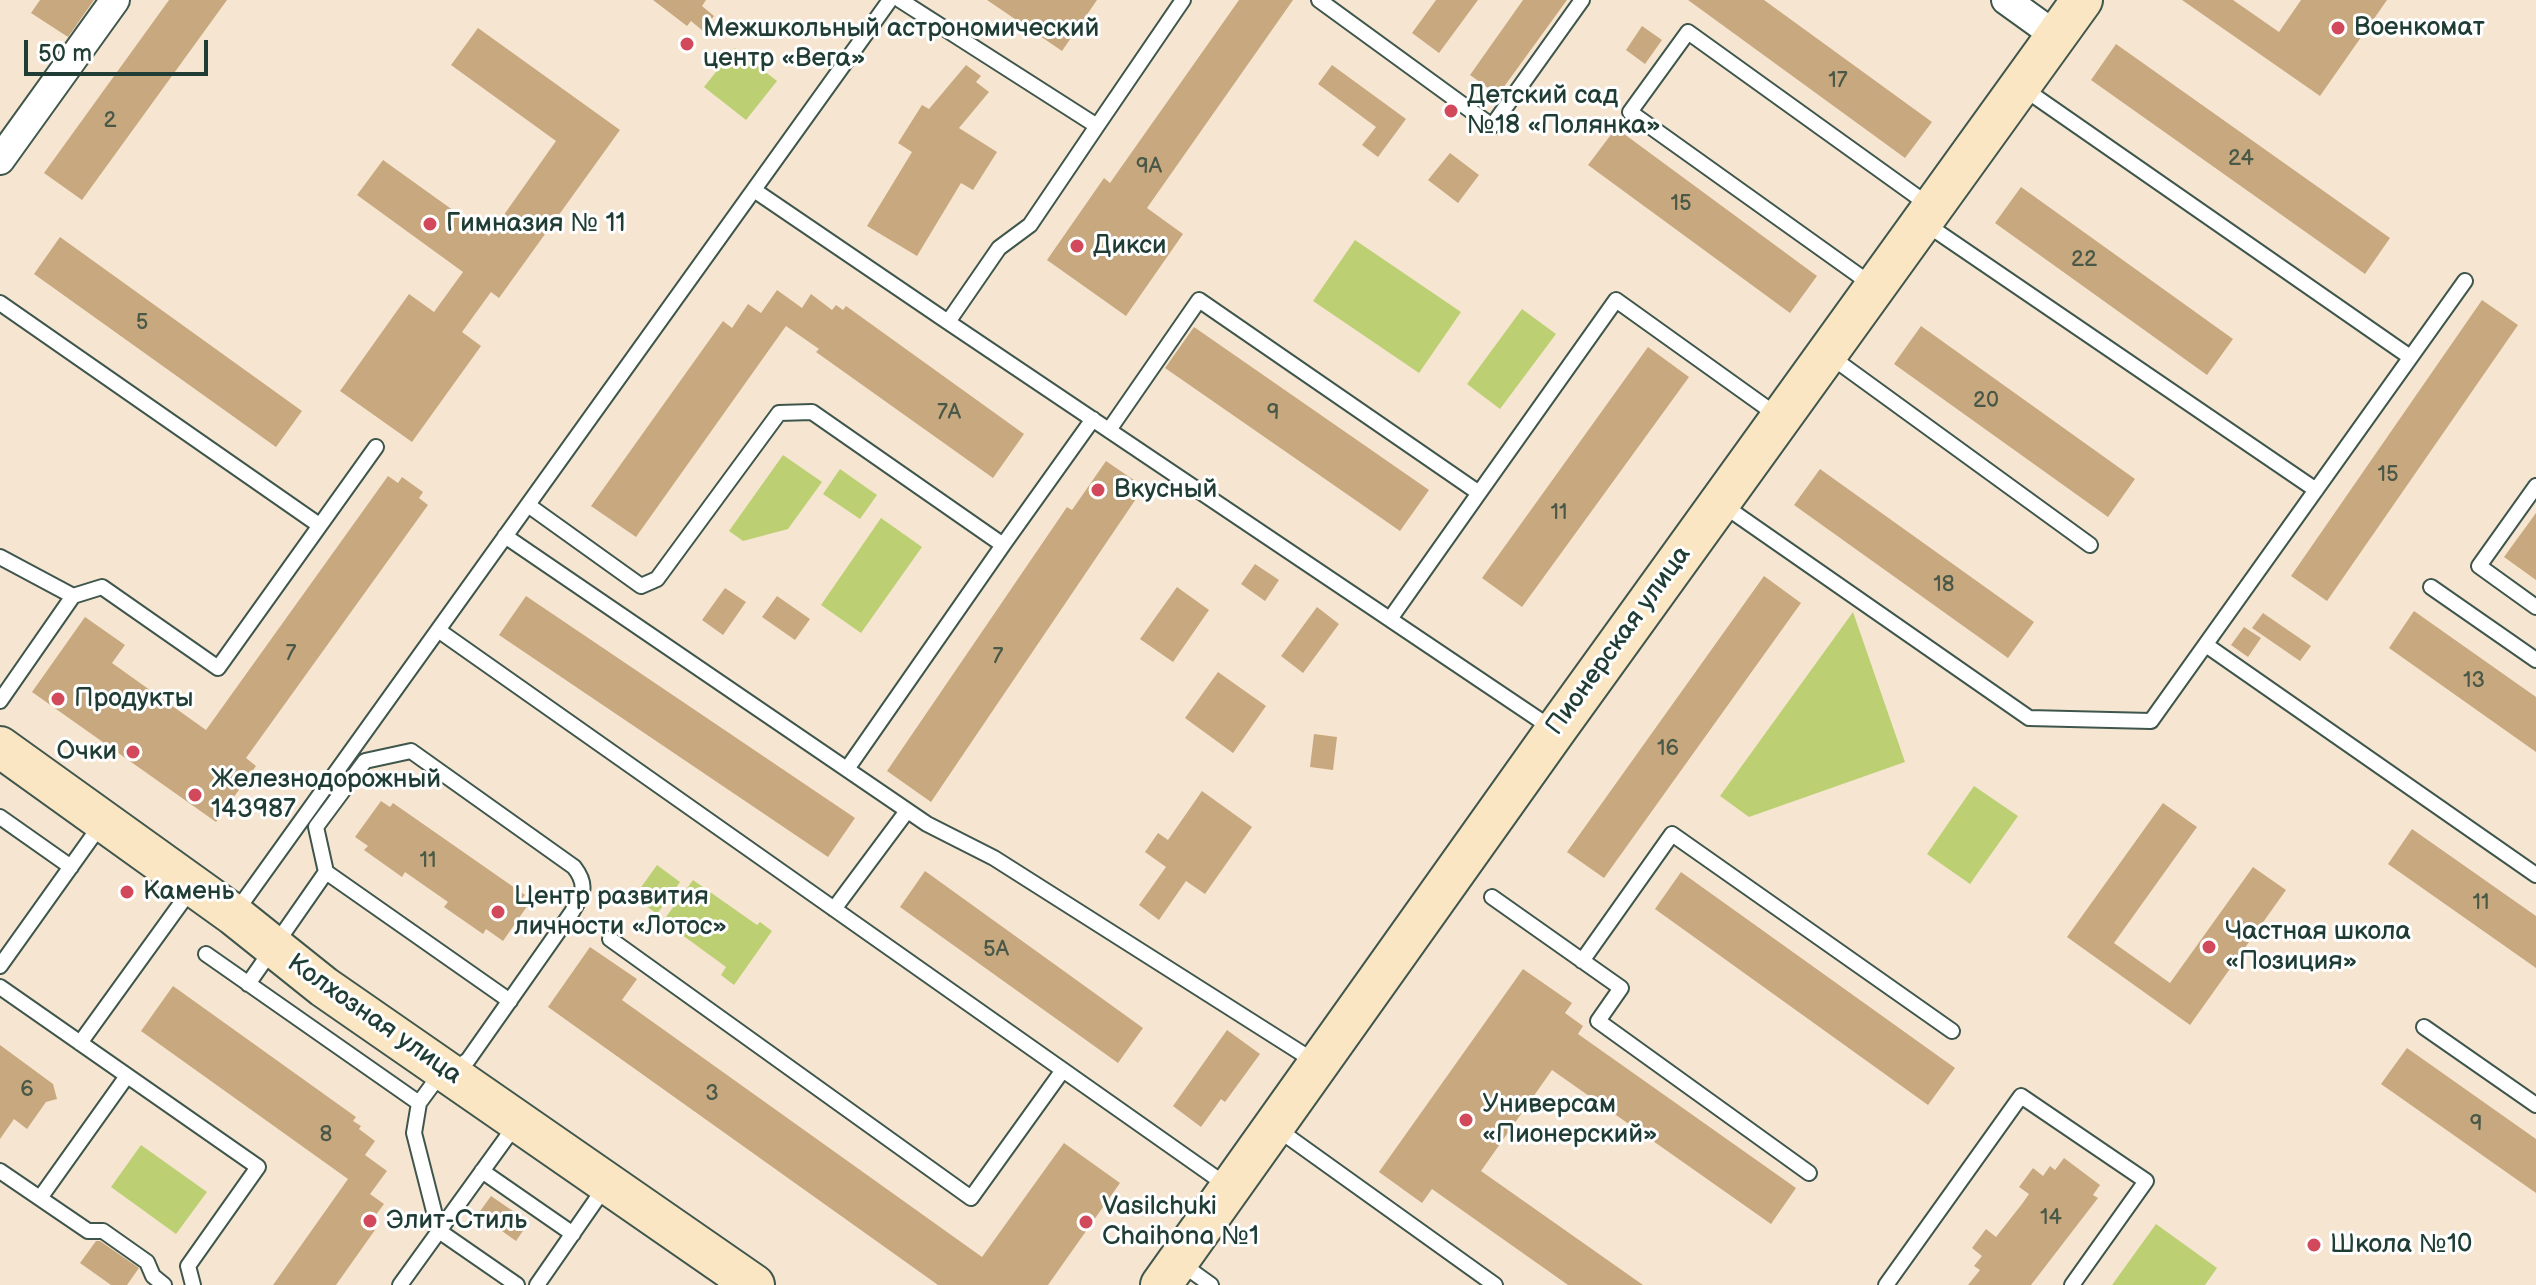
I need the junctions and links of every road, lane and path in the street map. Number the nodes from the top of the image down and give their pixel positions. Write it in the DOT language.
graph roads {
  1 [pos="115,0"];
  2 [pos="890,0"];
  3 [pos="900,0"];
  4 [pos="1183,0"];
  5 [pos="1319,0"];
  6 [pos="1582,0"];
  7 [pos="2006,0"];
  8 [pos="2082,0"];
  9 [pos="2056,36"];
  10 [pos="2019,86"];
  11 [pos="1097,126"];
  12 [pos="0,160"];
  13 [pos="754,190"];
  14 [pos="1927,215"];
  15 [pos="2465,281"];
  16 [pos="1875,287"];
  17 [pos="0,303"];
  18 [pos="948,322"];
  19 [pos="1826,354"];
  20 [pos="2410,357"];
  21 [pos="1781,418"];
  22 [pos="1093,419"];
  23 [pos="1109,430"];
  24 [pos="376,447"];
  25 [pos="2536,486"];
  26 [pos="2316,490"];
  27 [pos="1479,493"];
  28 [pos="1719,503"];
  29 [pos="528,505"];
  30 [pos="319,525"];
  31 [pos="505,536"];
  32 [pos="1003,545"];
  33 [pos="2090,545"];
  34 [pos="0,557"];
  35 [pos="2431,587"];
  36 [pos="73,596"];
  37 [pos="2536,607"];
  38 [pos="1390,619"];
  39 [pos="438,630"];
  40 [pos="2206,645"];
  41 [pos="2536,660"];
  42 [pos="0,701"];
  43 [pos="1555,731"];
  44 [pos="0,747"];
  45 [pos="847,769"];
  46 [pos="324,789"];
  47 [pos="337,799"];
  48 [pos="907,811"];
  49 [pos="0,817"];
  50 [pos="103,821"];
  51 [pos="71,867"];
  52 [pos="326,872"];
  53 [pos="2536,875"];
  54 [pos="193,886"];
  55 [pos="1492,897"];
  56 [pos="834,909"];
  57 [pos="234,915"];
  58 [pos="610,939"];
  59 [pos="273,948"];
  60 [pos="206,954"];
  61 [pos="1582,961"];
  62 [pos="0,966"];
  63 [pos="248,984"];
  64 [pos="0,987"];
  65 [pos="510,1001"];
  66 [pos="2424,1027"];
  67 [pos="1952,1031"];
  68 [pos="80,1043"];
  69 [pos="1317,1063"];
  70 [pos="1063,1070"];
  71 [pos="449,1073"];
  72 [pos="127,1076"];
  73 [pos="419,1103"];
  74 [pos="2536,1105"];
  75 [pos="518,1121"];
  76 [pos="1273,1126"];
  77 [pos="0,1171"];
  78 [pos="482,1171"];
  79 [pos="1809,1173"];
  80 [pos="608,1184"];
  81 [pos="1230,1187"];
  82 [pos="40,1198"];
  83 [pos="439,1231"];
  84 [pos="573,1234"];
  85 [pos="1169,1273"];
  86 [pos="509,1283"];
  87 [pos="164,1285"];
  88 [pos="193,1285"];
  89 [pos="400,1285"];
  90 [pos="537,1285"];
  91 [pos="754,1285"];
  92 [pos="1211,1285"];
  93 [pos="1495,1285"];
  94 [pos="1886,1285"];
  95 [pos="2072,1285"];
  1 -- 12 [label="street"];
  2 -- 13 [label="lane"];
  3 -- 11 [label="lane"];
  4 -- 11 [label="lane"];
  5 -- 6 [label="lane"];
  7 -- 9 [label="street"];
  8 -- 9 [label="street, Пионерская улица"];
  9 -- 10 [label="street, Пионерская улица"];
  10 -- 14 [label="street, Пионерская улица"];
  10 -- 20 [label="lane"];
  11 -- 18 [label="lane"];
  13 -- 18 [label="lane"];
  13 -- 29 [label="lane"];
  14 -- 16 [label="street, Пионерская улица"];
  14 -- 16 [label="lane"];
  14 -- 26 [label="lane"];
  15 -- 20 [label="lane"];
  16 -- 19 [label="street, Пионерская улица"];
  17 -- 30 [label="lane"];
  18 -- 22 [label="lane"];
  19 -- 21 [label="street, Пионерская улица"];
  19 -- 33 [label="lane"];
  20 -- 26 [label="lane"];
  21 -- 27 [label="lane"];
  21 -- 28 [label="street, Пионерская улица"];
  22 -- 23 [label="lane"];
  22 -- 32 [label="lane"];
  23 -- 27 [label="lane"];
  23 -- 38 [label="lane"];
  24 -- 30 [label="lane"];
  25 -- 37 [label="lane"];
  26 -- 40 [label="lane"];
  27 -- 38 [label="lane"];
  28 -- 40 [label="lane"];
  28 -- 43 [label="street, Пионерская улица"];
  29 -- 31 [label="lane"];
  29 -- 32 [label="lane"];
  30 -- 36 [label="lane"];
  31 -- 39 [label="lane"];
  31 -- 45 [label="lane"];
  32 -- 45 [label="lane"];
  34 -- 36 [label="lane"];
  35 -- 41 [label="lane"];
  36 -- 42 [label="lane"];
  38 -- 43 [label="lane"];
  39 -- 46 [label="lane"];
  39 -- 56 [label="lane"];
  40 -- 53 [label="lane"];
  43 -- 69 [label="street, Пионерская улица"];
  44 -- 50 [label="street, Колхозная улица"];
  45 -- 48 [label="lane"];
  46 -- 47 [label="lane"];
  46 -- 57 [label="lane"];
  47 -- 52 [label="lane"];
  47 -- 65 [label="lane"];
  48 -- 56 [label="lane"];
  48 -- 69 [label="lane"];
  49 -- 51 [label="lane"];
  50 -- 51 [label="lane"];
  50 -- 54 [label="street, Колхозная улица"];
  51 -- 62 [label="lane"];
  52 -- 59 [label="lane"];
  52 -- 65 [label="lane"];
  54 -- 57 [label="street, Колхозная улица"];
  54 -- 68 [label="lane"];
  55 -- 61 [label="lane"];
  56 -- 70 [label="lane"];
  57 -- 59 [label="street, Колхозная улица"];
  58 -- 70 [label="lane"];
  59 -- 63 [label="lane"];
  59 -- 71 [label="street, Колхозная улица"];
  60 -- 63 [label="lane"];
  61 -- 67 [label="lane"];
  61 -- 79 [label="lane"];
  63 -- 73 [label="lane"];
  64 -- 68 [label="lane"];
  65 -- 71 [label="lane"];
  66 -- 74 [label="lane"];
  68 -- 72 [label="lane"];
  69 -- 76 [label="street, Пионерская улица"];
  70 -- 81 [label="lane"];
  71 -- 73 [label="lane"];
  71 -- 75 [label="street, Колхозная улица"];
  72 -- 82 [label="lane"];
  72 -- 88 [label="lane"];
  73 -- 83 [label="lane"];
  75 -- 78 [label="lane"];
  75 -- 80 [label="street, Колхозная улица"];
  76 -- 81 [label="street, Пионерская улица"];
  76 -- 93 [label="lane"];
  77 -- 82 [label="lane"];
  78 -- 83 [label="lane"];
  78 -- 84 [label="lane"];
  80 -- 84 [label="lane"];
  80 -- 91 [label="street, Колхозная улица"];
  81 -- 85 [label="street, Пионерская улица"];
  82 -- 87 [label="lane"];
  83 -- 86 [label="lane"];
  83 -- 89 [label="lane"];
  84 -- 90 [label="lane"];
  85 -- 92 [label="lane"];
  94 -- 95 [label="lane"];
}
